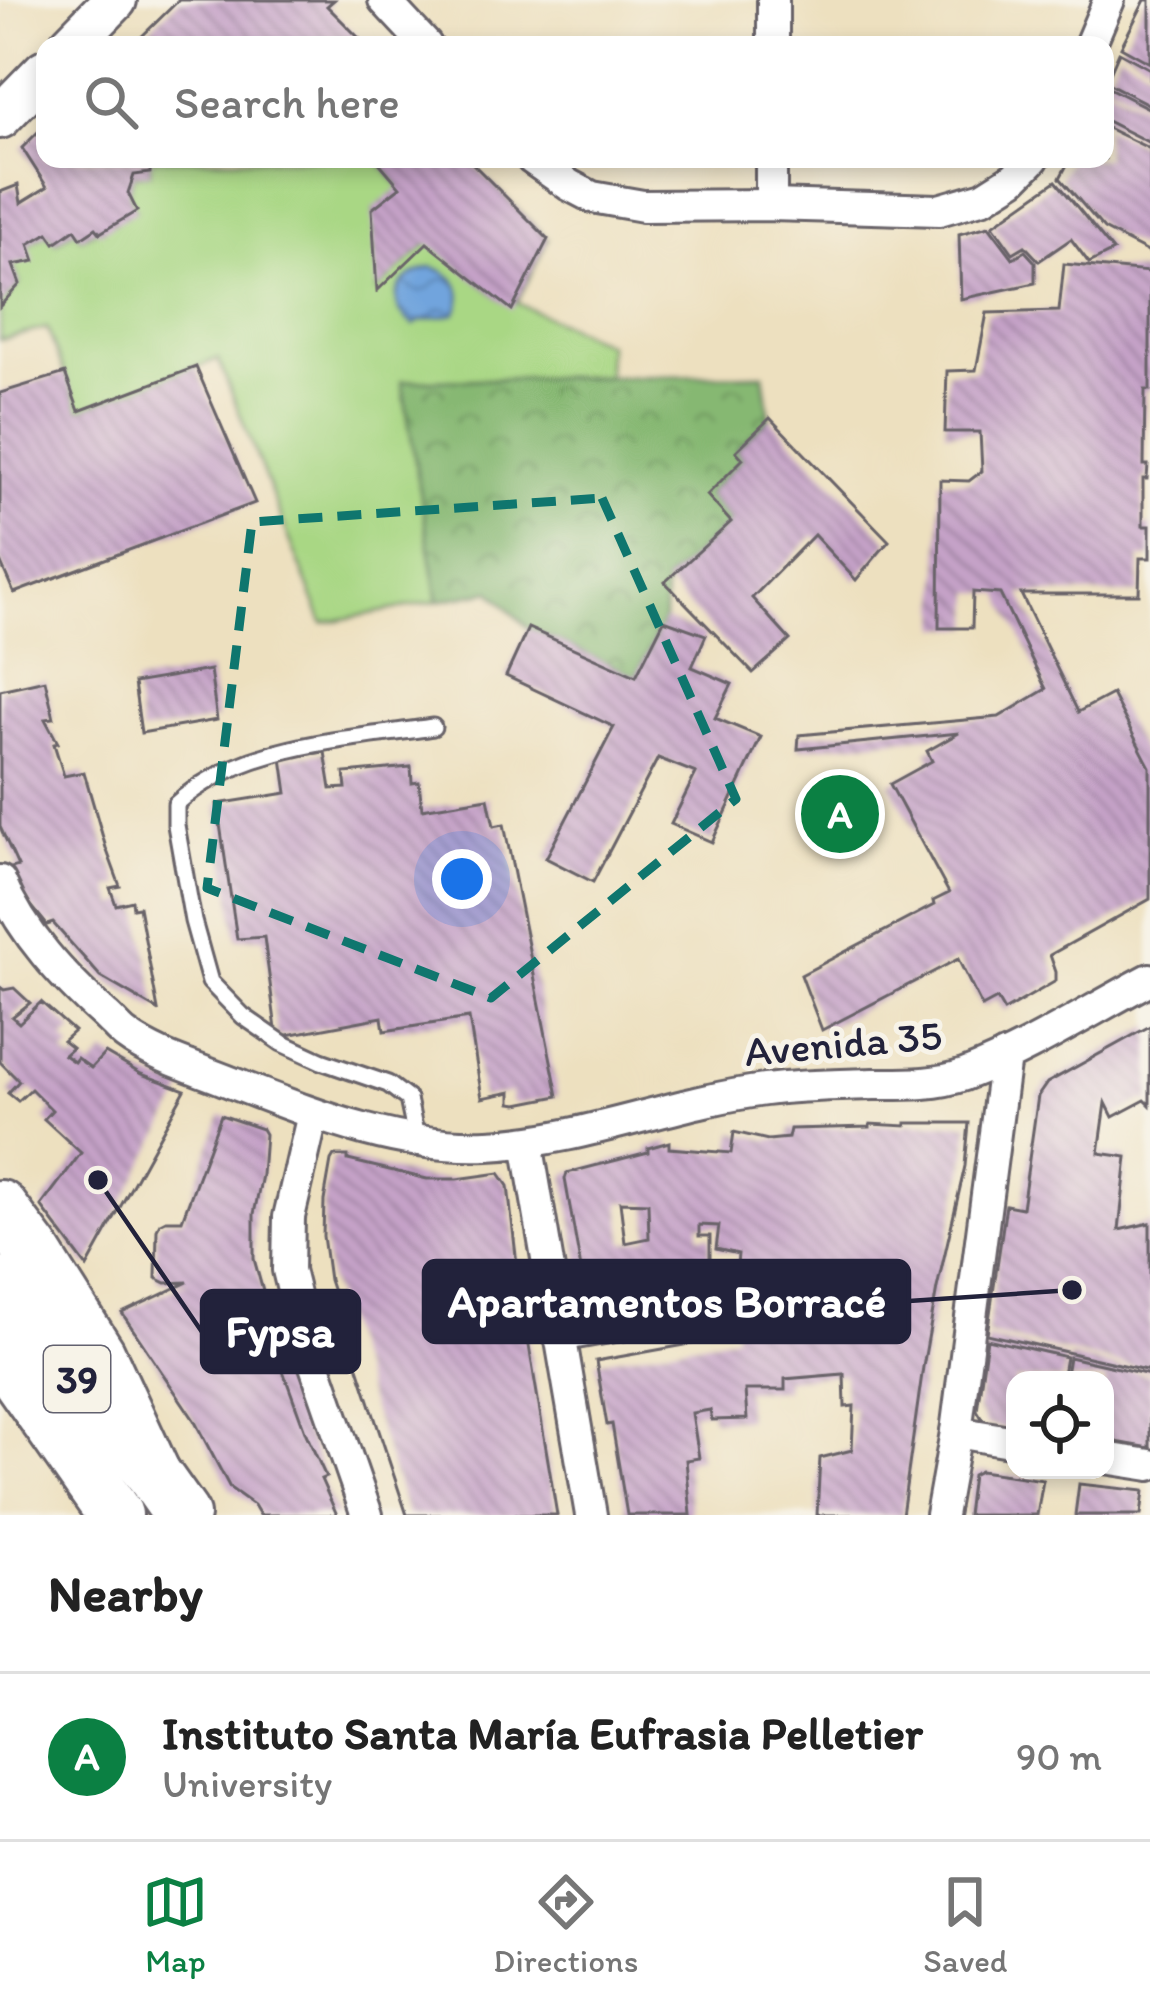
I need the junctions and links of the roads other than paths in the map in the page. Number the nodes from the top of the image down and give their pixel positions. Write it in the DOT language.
graph roads {
  1 [pos="115,0"];
  2 [pos="384,0"];
  3 [pos="773,0"];
  4 [pos="1109,0"];
  5 [pos="80,36"];
  6 [pos="418,36"];
  7 [pos="772,36"];
  8 [pos="1094,36"];
  9 [pos="36,80"];
  10 [pos="0,117"];
  11 [pos="545,168"];
  12 [pos="772,168"];
  13 [pos="1024,169"];
  14 [pos="771,205"];
  15 [pos="433,727"];
  16 [pos="0,881"];
  17 [pos="1150,979"];
  18 [pos="1005,1057"];
  19 [pos="314,1114"];
  20 [pos="417,1142"];
  21 [pos="527,1142"];
  22 [pos="0,1208"];
  23 [pos="0,1284"];
  24 [pos="703,1310"];
  25 [pos="559,1336"];
  26 [pos="0,1352"];
  27 [pos="0,1413"];
  28 [pos="956,1432"];
  29 [pos="1006,1440"];
  30 [pos="1114,1459"];
  31 [pos="1150,1465"];
  32 [pos="175,1505"];
  33 [pos="96,1506"];
  34 [pos="367,1515"];
  35 [pos="591,1515"];
  36 [pos="941,1515"];
  1 -- 5 [label="main road"];
  2 -- 6 [label="street"];
  3 -- 7 [label="street"];
  4 -- 8 [label="street"];
  9 -- 10 [label="main road"];
  11 -- 14 [label="street"];
  12 -- 14 [label="street"];
  13 -- 14 [label="street"];
  15 -- 20 [label="lane"];
  16 -- 19 [label="street, Avenida 35"];
  17 -- 18 [label="street, Avenida 35"];
  18 -- 21 [label="street, Avenida 35"];
  18 -- 28 [label="street"];
  19 -- 20 [label="street, Avenida 35"];
  19 -- 34 [label="street"];
  20 -- 21 [label="street, Avenida 35"];
  21 -- 25 [label="street"];
  22 -- 32 [label="highway"];
  23 -- 32 [label="highway, 39"];
  24 -- 25 [label="street"];
  25 -- 35 [label="street"];
  26 -- 33 [label="highway, 39"];
  27 -- 33 [label="highway"];
  28 -- 29 [label="street"];
  28 -- 36 [label="street"];
  30 -- 31 [label="street"];
}
